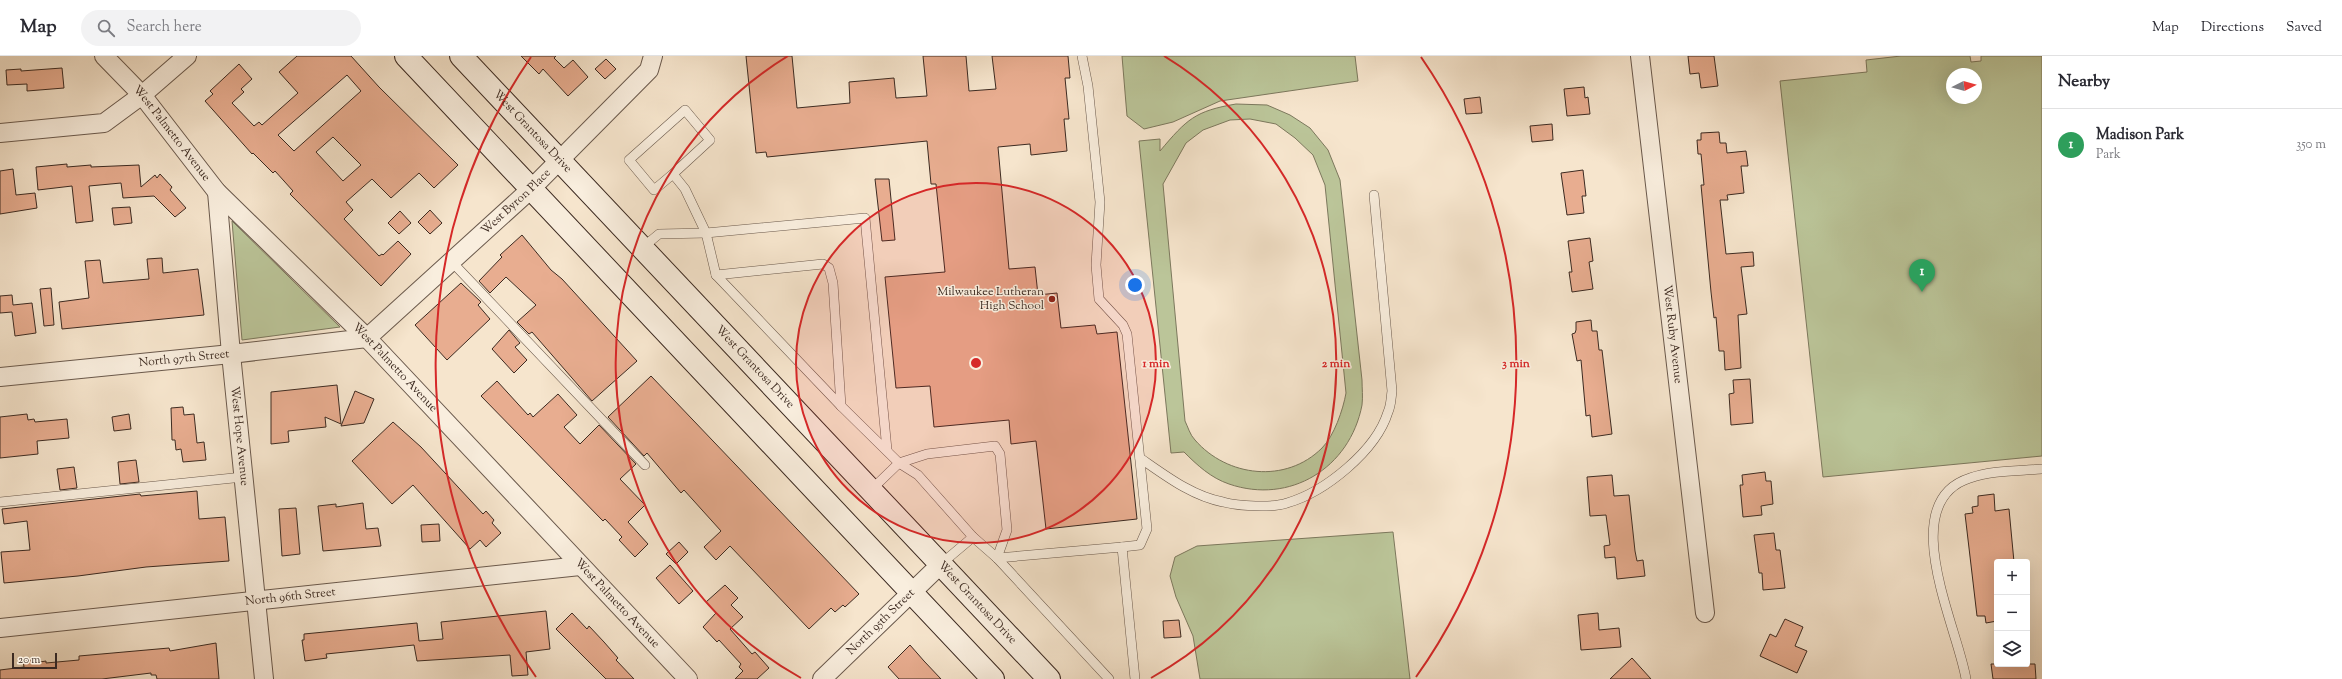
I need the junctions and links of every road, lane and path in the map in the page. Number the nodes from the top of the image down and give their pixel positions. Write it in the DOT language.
graph roads {
  1 [pos="104,56"];
  2 [pos="187,56"];
  3 [pos="406,56"];
  4 [pos="461,56"];
  5 [pos="653,56"];
  6 [pos="1082,56"];
  7 [pos="1640,56"];
  8 [pos="142,95"];
  9 [pos="0,133"];
  10 [pos="560,160"];
  11 [pos="673,174"];
  12 [pos="531,189"];
  13 [pos="217,192"];
  14 [pos="1374,194"];
  15 [pos="706,233"];
  16 [pos="642,248"];
  17 [pos="451,261"];
  18 [pos="716,274"];
  19 [pos="367,338"];
  20 [pos="231,354"];
  21 [pos="0,377"];
  22 [pos="841,406"];
  23 [pos="887,450"];
  24 [pos="1140,458"];
  25 [pos="899,463"];
  26 [pos="645,465"];
  27 [pos="2042,469"];
  28 [pos="243,477"];
  29 [pos="870,490"];
  30 [pos="0,502"];
  31 [pos="973,537"];
  32 [pos="1122,547"];
  33 [pos="997,558"];
  34 [pos="940,565"];
  35 [pos="580,566"];
  36 [pos="911,593"];
  37 [pos="256,601"];
  38 [pos="1705,613"];
  39 [pos="0,628"];
  40 [pos="1106,678"];
  41 [pos="264,679"];
  42 [pos="688,679"];
  43 [pos="822,679"];
  44 [pos="993,679"];
  45 [pos="1049,679"];
  46 [pos="1136,679"];
  47 [pos="1966,679"];
  1 -- 8 [label="street, West Palmetto Avenue"];
  2 -- 8 [label="street"];
  3 -- 12 [label="street"];
  4 -- 10 [label="street, West Grantosa Drive"];
  5 -- 10 [label="street, West Byron Place"];
  6 -- 24 [label="lane"];
  7 -- 38 [label="street, West Ruby Avenue"];
  8 -- 9 [label="street"];
  8 -- 13 [label="street, West Palmetto Avenue"];
  10 -- 12 [label="street, West Byron Place"];
  10 -- 16 [label="street, West Grantosa Drive"];
  11 -- 11 [label="lane"];
  11 -- 15 [label="lane"];
  12 -- 17 [label="street, West Byron Place"];
  12 -- 36 [label="street"];
  13 -- 19 [label="street, West Palmetto Avenue"];
  13 -- 20 [label="street, West Hope Avenue"];
  14 -- 24 [label="lane"];
  15 -- 16 [label="lane"];
  15 -- 18 [label="lane"];
  15 -- 23 [label="lane"];
  16 -- 29 [label="street, West Grantosa Drive"];
  17 -- 19 [label="street, West Byron Place"];
  17 -- 26 [label="lane"];
  18 -- 22 [label="lane"];
  18 -- 22 [label="lane"];
  19 -- 20 [label="street, North 97th Street"];
  19 -- 35 [label="street, West Palmetto Avenue"];
  20 -- 21 [label="street, North 97th Street"];
  20 -- 28 [label="street, West Hope Avenue"];
  22 -- 23 [label="lane"];
  23 -- 25 [label="lane"];
  24 -- 32 [label="lane"];
  25 -- 29 [label="lane"];
  25 -- 31 [label="lane"];
  25 -- 33 [label="lane"];
  27 -- 47 [label="lane"];
  28 -- 30 [label="lane"];
  28 -- 37 [label="street, West Hope Avenue"];
  29 -- 34 [label="street, West Grantosa Drive"];
  31 -- 33 [label="lane"];
  31 -- 34 [label="lane"];
  32 -- 33 [label="lane"];
  32 -- 46 [label="lane"];
  33 -- 40 [label="lane"];
  34 -- 36 [label="street, North 95th Street"];
  34 -- 45 [label="street, West Grantosa Drive"];
  35 -- 37 [label="street, North 96th Street"];
  35 -- 42 [label="street, West Palmetto Avenue"];
  36 -- 43 [label="street, North 95th Street"];
  36 -- 44 [label="street"];
  37 -- 39 [label="street, North 96th Street"];
  37 -- 41 [label="street, West Hope Avenue"];
}
